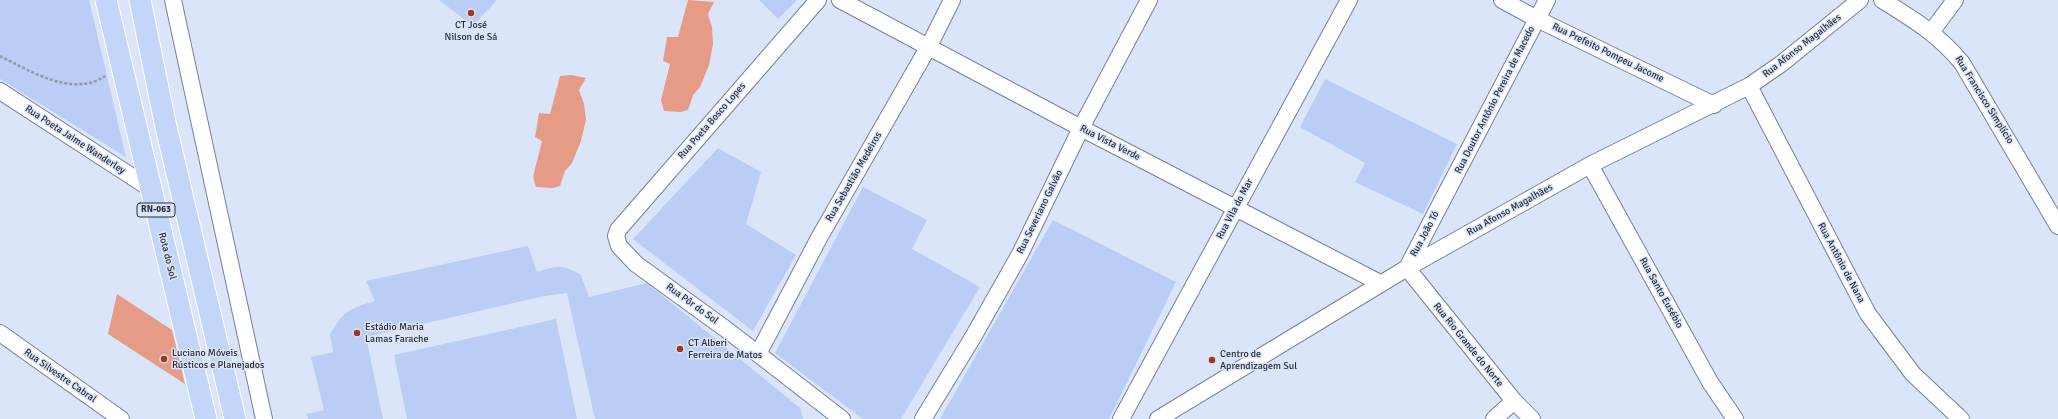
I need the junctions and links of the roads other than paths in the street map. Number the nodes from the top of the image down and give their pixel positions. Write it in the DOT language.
graph roads {
  1 [pos="106,0"];
  2 [pos="140,0"];
  3 [pos="173,0"];
  4 [pos="818,0"];
  5 [pos="840,0"];
  6 [pos="952,0"];
  7 [pos="1149,0"];
  8 [pos="1349,0"];
  9 [pos="1502,0"];
  10 [pos="1547,0"];
  11 [pos="1860,0"];
  12 [pos="1882,0"];
  13 [pos="1955,0"];
  14 [pos="1537,19"];
  15 [pos="1932,31"];
  16 [pos="929,46"];
  17 [pos="1749,86"];
  18 [pos="0,90"];
  19 [pos="1714,105"];
  20 [pos="1081,128"];
  21 [pos="1590,165"];
  22 [pos="151,189"];
  23 [pos="1443,200"];
  24 [pos="1235,208"];
  25 [pos="2058,226"];
  26 [pos="619,246"];
  27 [pos="1407,268"];
  28 [pos="1380,283"];
  29 [pos="0,333"];
  30 [pos="758,354"];
  31 [pos="1514,402"];
  32 [pos="121,419"];
  33 [pos="206,419"];
  34 [pos="235,419"];
  35 [pos="264,419"];
  36 [pos="842,419"];
  37 [pos="923,419"];
  38 [pos="1121,419"];
  39 [pos="1158,419"];
  40 [pos="1494,419"];
  41 [pos="1532,419"];
  42 [pos="1735,419"];
  43 [pos="1961,419"];
  1 -- 22 [label="main road, Rota do Sol / RN-063"];
  2 -- 34 [label="main road, RN-063"];
  3 -- 35 [label="street"];
  4 -- 26 [label="street, Rua Poeta Bosco Lopes"];
  5 -- 16 [label="street, Rua Vista Verde"];
  6 -- 16 [label="street, Rua Sebastião Medeiros"];
  7 -- 20 [label="street, Rua Severiano Galvão"];
  8 -- 24 [label="street, Rua Vila do Mar"];
  9 -- 14 [label="street, Rua Prefeito Pompeu Jacome"];
  10 -- 14 [label="street, Rua Doutor Antônio Pereira de Macedo"];
  11 -- 17 [label="street, Rua Afonso Magalhães"];
  12 -- 15 [label="street, Rua Francisco Simplício"];
  13 -- 15 [label="street"];
  14 -- 19 [label="street, Rua Prefeito Pompeu Jacome"];
  14 -- 23 [label="street, Rua Doutor Antônio Pereira de Macedo"];
  15 -- 25 [label="street, Rua Francisco Simplício"];
  16 -- 20 [label="street, Rua Vista Verde"];
  16 -- 30 [label="street, Rua Sebastião Medeiros"];
  17 -- 19 [label="street, Rua Afonso Magalhães"];
  17 -- 43 [label="street, Rua Antônio de Nana"];
  18 -- 22 [label="street, Rua Poeta Jaime Wanderley"];
  19 -- 21 [label="street, Rua Afonso Magalhães"];
  20 -- 24 [label="street, Rua Vista Verde"];
  20 -- 37 [label="street, Rua Severiano Galvão"];
  21 -- 27 [label="street, Rua Afonso Magalhães"];
  21 -- 42 [label="street, Rua Santo Eusébio"];
  22 -- 33 [label="main road, Rota do Sol / RN-063"];
  23 -- 27 [label="street, Rua João Tó"];
  24 -- 28 [label="street, Rua Vista Verde"];
  24 -- 38 [label="street, Rua Vila do Mar"];
  26 -- 30 [label="street, Rua Pôr do Sol"];
  27 -- 28 [label="street, Rua Afonso Magalhães"];
  27 -- 31 [label="street, Rua Rio Grande do Norte"];
  28 -- 39 [label="street, Rua Afonso Magalhães"];
  29 -- 32 [label="street, Rua Silvestre Cabral"];
  30 -- 36 [label="street, Rua Pôr do Sol"];
  31 -- 40 [label="street"];
  31 -- 41 [label="street, Rua Rio Grande do Norte"];
}
